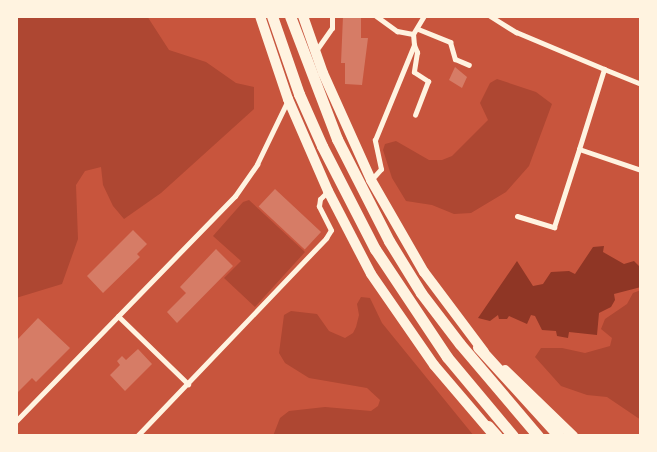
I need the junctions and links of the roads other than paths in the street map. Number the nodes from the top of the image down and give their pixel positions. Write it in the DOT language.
graph roads {
  1 [pos="260,16"];
  2 [pos="272,16"];
  3 [pos="290,16"];
  4 [pos="303,16"];
  5 [pos="332,16"];
  6 [pos="376,16"];
  7 [pos="424,16"];
  8 [pos="490,16"];
  9 [pos="418,29"];
  10 [pos="413,34"];
  11 [pos="414,44"];
  12 [pos="315,52"];
  13 [pos="469,65"];
  14 [pos="604,69"];
  15 [pos="641,84"];
  16 [pos="288,99"];
  17 [pos="415,115"];
  18 [pos="579,149"];
  19 [pos="641,170"];
  20 [pos="372,180"];
  21 [pos="328,192"];
  22 [pos="516,216"];
  23 [pos="118,316"];
  24 [pos="478,347"];
  25 [pos="188,384"];
  26 [pos="16,422"];
  27 [pos="493,433"];
  28 [pos="137,436"];
  29 [pos="513,436"];
  30 [pos="538,436"];
  31 [pos="559,436"];
  32 [pos="573,436"];
  1 -- 16 [label="highway"];
  2 -- 29 [label="highway"];
  3 -- 30 [label="highway"];
  4 -- 12 [label="highway"];
  5 -- 12 [label="street"];
  6 -- 10 [label="street"];
  7 -- 9 [label="street"];
  8 -- 14 [label="street"];
  9 -- 10 [label="street"];
  9 -- 13 [label="street"];
  10 -- 11 [label="street"];
  11 -- 17 [label="street"];
  11 -- 20 [label="street"];
  12 -- 20 [label="highway"];
  14 -- 15 [label="street"];
  14 -- 18 [label="street"];
  16 -- 21 [label="highway"];
  16 -- 23 [label="street"];
  18 -- 19 [label="street"];
  18 -- 22 [label="street"];
  20 -- 24 [label="highway"];
  21 -- 25 [label="street"];
  21 -- 27 [label="highway"];
  23 -- 25 [label="street"];
  23 -- 26 [label="street"];
  24 -- 31 [label="highway"];
  24 -- 32 [label="highway"];
  25 -- 28 [label="street"];
}
